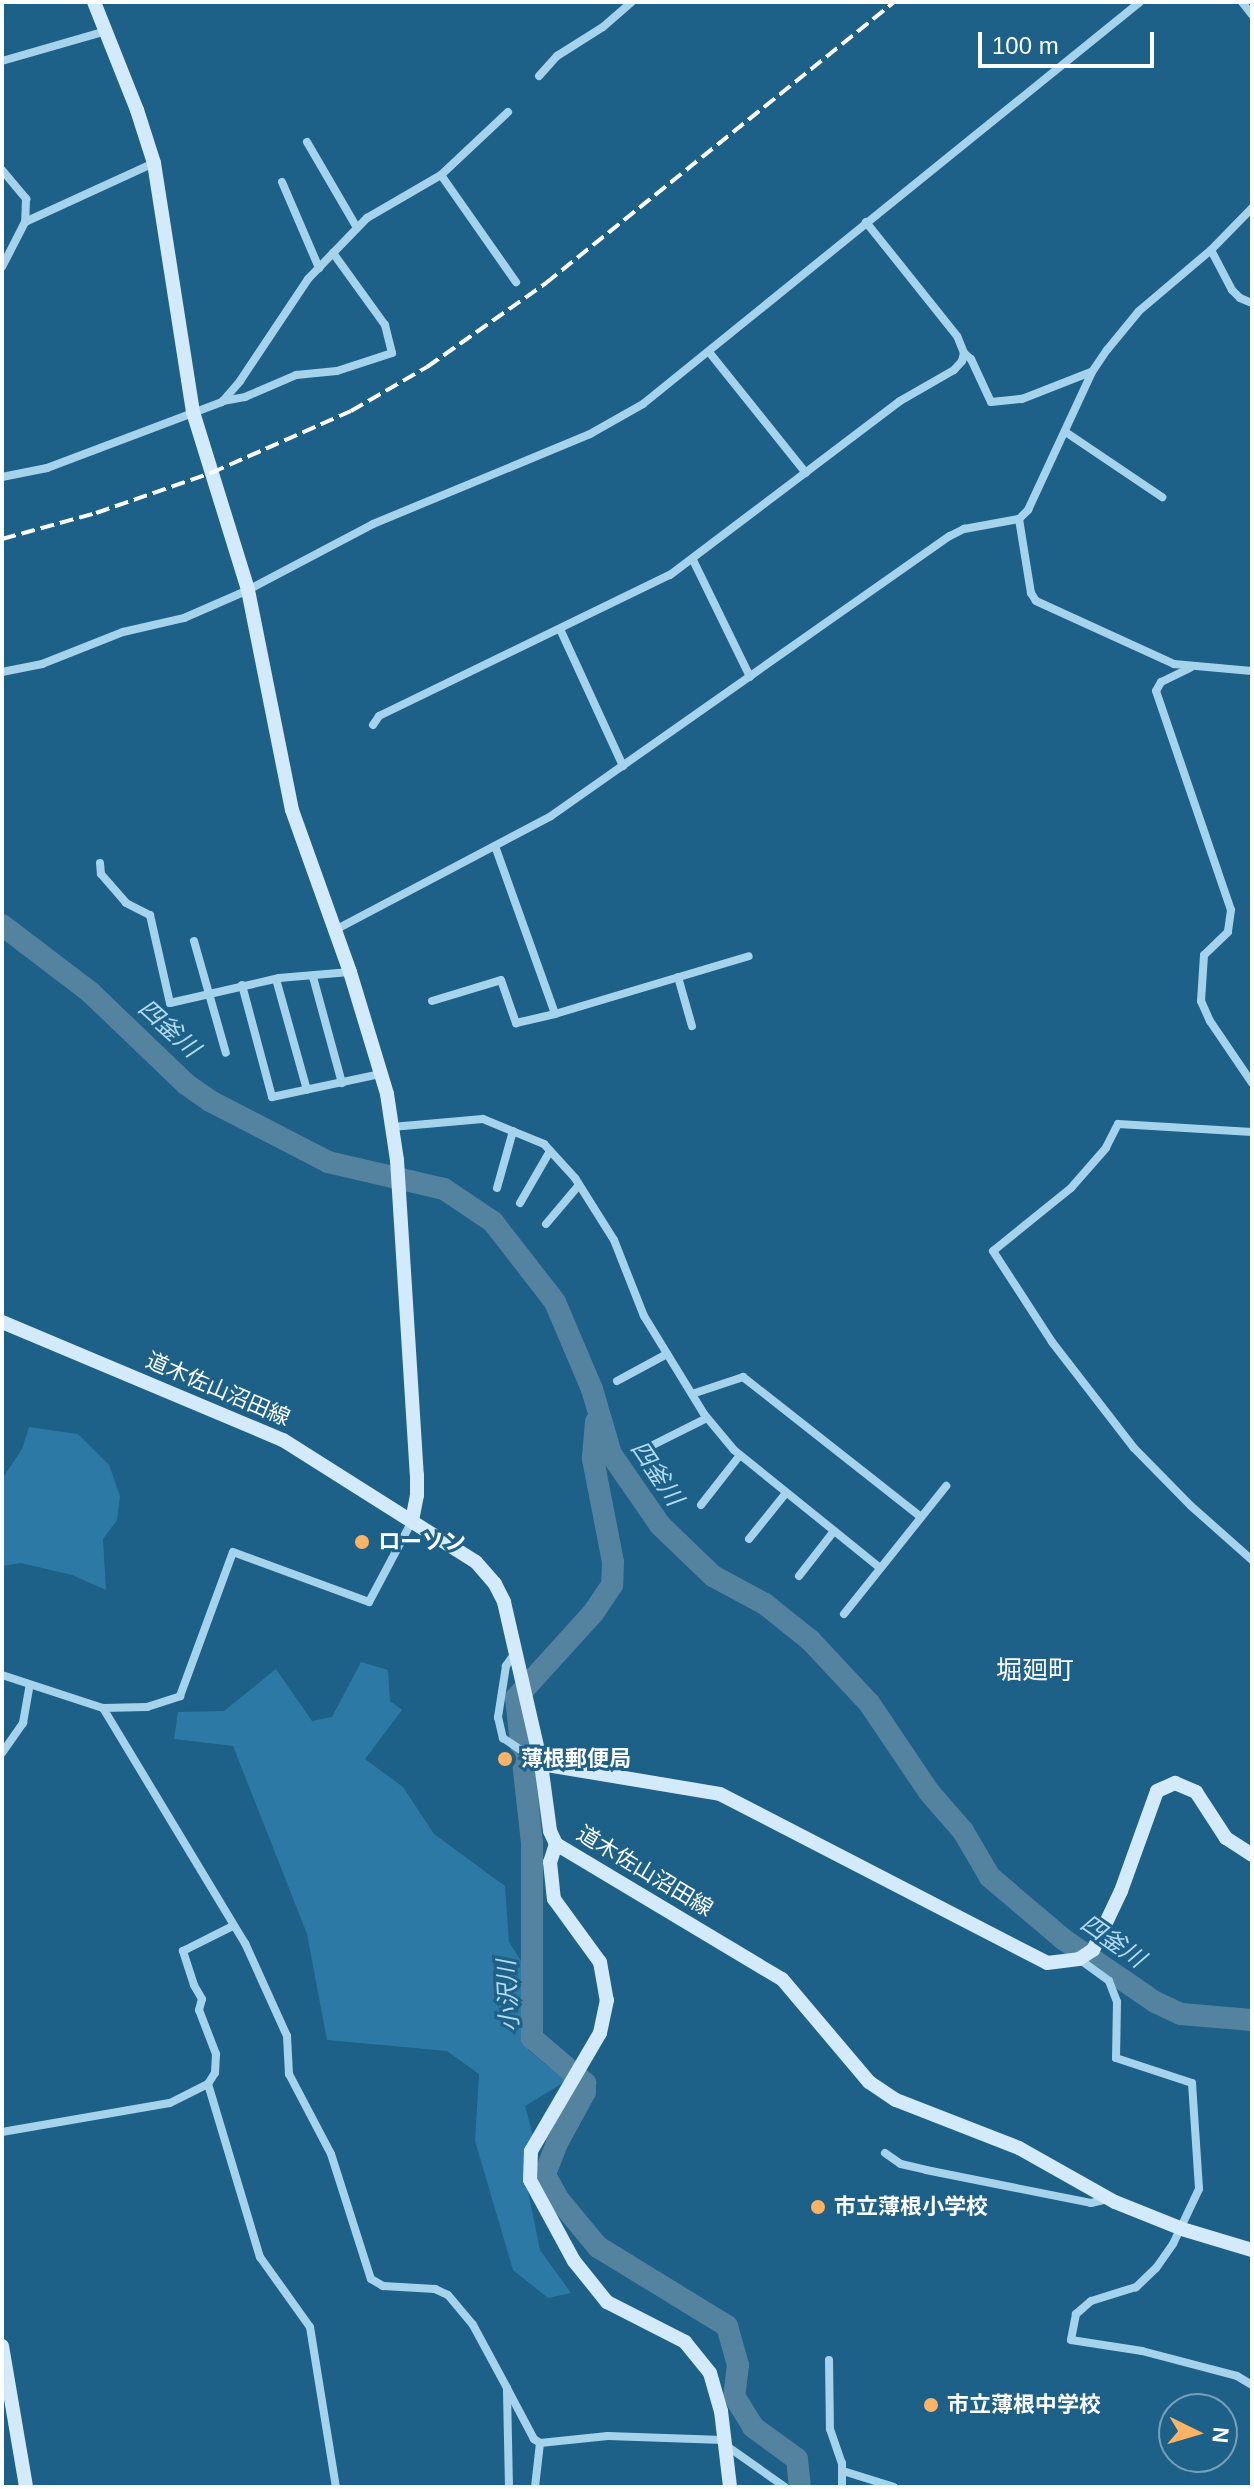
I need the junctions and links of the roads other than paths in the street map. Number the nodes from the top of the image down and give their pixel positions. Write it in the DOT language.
graph roads {
  1 [pos="94,2"];
  2 [pos="632,2"];
  3 [pos="1140,2"];
  4 [pos="1242,2"];
  5 [pos="1252,15"];
  6 [pos="106,31"];
  7 [pos="2,61"];
  8 [pos="539,76"];
  9 [pos="508,112"];
  10 [pos="307,142"];
  11 [pos="154,163"];
  12 [pos="2,170"];
  13 [pos="441,175"];
  14 [pos="282,182"];
  15 [pos="1252,208"];
  16 [pos="25,222"];
  17 [pos="866,222"];
  18 [pos="357,228"];
  19 [pos="1211,250"];
  20 [pos="333,253"];
  21 [pos="2,267"];
  22 [pos="319,268"];
  23 [pos="516,282"];
  24 [pos="1252,303"];
  25 [pos="709,352"];
  26 [pos="964,353"];
  27 [pos="1092,372"];
  28 [pos="222,402"];
  29 [pos="193,412"];
  30 [pos="1067,433"];
  31 [pos="806,473"];
  32 [pos="2,477"];
  33 [pos="1162,497"];
  34 [pos="1019,519"];
  35 [pos="693,560"];
  36 [pos="248,590"];
  37 [pos="560,629"];
  38 [pos="1190,668"];
  39 [pos="1252,671"];
  40 [pos="2,672"];
  41 [pos="750,677"];
  42 [pos="373,725"];
  43 [pos="623,766"];
  44 [pos="495,846"];
  45 [pos="100,863"];
  46 [pos="335,930"];
  47 [pos="194,941"];
  48 [pos="749,956"];
  49 [pos="350,972"];
  50 [pos="313,977"];
  51 [pos="678,977"];
  52 [pos="276,979"];
  53 [pos="242,985"];
  54 [pos="209,993"];
  55 [pos="432,1001"];
  56 [pos="555,1014"];
  57 [pos="692,1026"];
  58 [pos="226,1053"];
  59 [pos="380,1074"];
  60 [pos="342,1083"];
  61 [pos="1252,1083"];
  62 [pos="307,1090"];
  63 [pos="392,1127"];
  64 [pos="513,1131"];
  65 [pos="1252,1132"];
  66 [pos="550,1151"];
  67 [pos="579,1185"];
  68 [pos="497,1188"];
  69 [pos="520,1203"];
  70 [pos="546,1224"];
  71 [pos="2,1322"];
  72 [pos="667,1354"];
  73 [pos="617,1381"];
  74 [pos="692,1394"];
  75 [pos="707,1418"];
  76 [pos="645,1449"];
  77 [pos="740,1455"];
  78 [pos="946,1486"];
  79 [pos="786,1493"];
  80 [pos="701,1505"];
  81 [pos="921,1517"];
  82 [pos="412,1521"];
  83 [pos="834,1531"];
  84 [pos="749,1539"];
  85 [pos="1252,1560"];
  86 [pos="880,1568"];
  87 [pos="799,1576"];
  88 [pos="844,1614"];
  89 [pos="516,1653"];
  90 [pos="2,1675"];
  91 [pos="30,1685"];
  92 [pos="103,1708"];
  93 [pos="2,1753"];
  94 [pos="539,1762"];
  95 [pos="556,1844"];
  96 [pos="1252,1855"];
  97 [pos="233,1926"];
  98 [pos="1079,1959"];
  99 [pos="208,2084"];
  100 [pos="2,2132"];
  101 [pos="885,2153"];
  102 [pos="1108,2199"];
  103 [pos="1182,2229"];
  104 [pos="1252,2250"];
  105 [pos="2,2346"];
  106 [pos="829,2360"];
  107 [pos="1252,2385"];
  108 [pos="507,2388"];
  109 [pos="723,2442"];
  110 [pos="540,2443"];
  111 [pos="843,2471"];
  112 [pos="26,2487"];
  113 [pos="336,2487"];
  114 [pos="509,2487"];
  115 [pos="535,2487"];
  116 [pos="730,2487"];
  117 [pos="785,2487"];
  118 [pos="842,2487"];
  119 [pos="894,2487"];
  1 -- 6 [label="street"];
  2 -- 8 [label="street"];
  3 -- 17 [label="street"];
  4 -- 5 [label="street"];
  6 -- 7 [label="street"];
  6 -- 11 [label="street"];
  9 -- 13 [label="street"];
  10 -- 18 [label="street"];
  11 -- 16 [label="street"];
  11 -- 29 [label="street"];
  12 -- 16 [label="street"];
  13 -- 18 [label="street"];
  13 -- 23 [label="street"];
  14 -- 22 [label="street"];
  15 -- 19 [label="street"];
  16 -- 21 [label="street"];
  17 -- 25 [label="street"];
  17 -- 26 [label="street"];
  18 -- 20 [label="street"];
  19 -- 24 [label="street"];
  19 -- 27 [label="street"];
  20 -- 22 [label="street"];
  20 -- 28 [label="street"];
  22 -- 28 [label="street"];
  25 -- 31 [label="street"];
  25 -- 36 [label="street"];
  26 -- 27 [label="street"];
  26 -- 31 [label="street"];
  27 -- 30 [label="street"];
  28 -- 29 [label="street"];
  29 -- 32 [label="street"];
  29 -- 36 [label="street"];
  30 -- 33 [label="street"];
  30 -- 34 [label="street"];
  31 -- 35 [label="street"];
  34 -- 38 [label="street"];
  34 -- 41 [label="street"];
  35 -- 37 [label="street"];
  35 -- 41 [label="street"];
  36 -- 40 [label="street"];
  36 -- 46 [label="street"];
  37 -- 42 [label="street"];
  37 -- 43 [label="street"];
  38 -- 39 [label="street"];
  38 -- 61 [label="street"];
  41 -- 43 [label="street"];
  43 -- 44 [label="street"];
  44 -- 46 [label="street"];
  44 -- 56 [label="street"];
  45 -- 54 [label="street"];
  46 -- 49 [label="street"];
  47 -- 54 [label="street"];
  48 -- 51 [label="street"];
  49 -- 50 [label="street"];
  49 -- 59 [label="street"];
  50 -- 52 [label="street"];
  50 -- 60 [label="street"];
  51 -- 56 [label="street"];
  51 -- 57 [label="street"];
  52 -- 53 [label="street"];
  52 -- 62 [label="street"];
  53 -- 54 [label="street"];
  53 -- 62 [label="street"];
  54 -- 58 [label="street"];
  55 -- 56 [label="street"];
  59 -- 60 [label="street"];
  59 -- 63 [label="street"];
  60 -- 62 [label="street"];
  63 -- 64 [label="street"];
  63 -- 82 [label="street"];
  64 -- 66 [label="street"];
  64 -- 68 [label="street"];
  65 -- 85 [label="street"];
  66 -- 67 [label="street"];
  66 -- 69 [label="street"];
  67 -- 70 [label="street"];
  67 -- 72 [label="street"];
  71 -- 82 [label="street, 道木佐山沼田線"];
  72 -- 73 [label="street"];
  72 -- 74 [label="street"];
  74 -- 75 [label="street"];
  74 -- 81 [label="street"];
  75 -- 76 [label="street"];
  75 -- 77 [label="street"];
  77 -- 79 [label="street"];
  77 -- 80 [label="street"];
  78 -- 81 [label="street"];
  79 -- 83 [label="street"];
  79 -- 84 [label="street"];
  81 -- 86 [label="street"];
  82 -- 89 [label="street, 道木佐山沼田線"];
  82 -- 92 [label="street"];
  83 -- 86 [label="street"];
  83 -- 87 [label="street"];
  86 -- 88 [label="street"];
  89 -- 94 [label="street, 道木佐山沼田線"];
  89 -- 94 [label="street"];
  90 -- 91 [label="street"];
  91 -- 92 [label="street"];
  91 -- 93 [label="street"];
  92 -- 97 [label="street"];
  94 -- 95 [label="street, 道木佐山沼田線"];
  94 -- 98 [label="street"];
  95 -- 102 [label="street, 道木佐山沼田線"];
  95 -- 109 [label="street"];
  96 -- 98 [label="street"];
  97 -- 99 [label="street"];
  97 -- 108 [label="street"];
  98 -- 103 [label="street"];
  99 -- 100 [label="street"];
  99 -- 113 [label="street"];
  101 -- 102 [label="street"];
  102 -- 103 [label="street, 道木佐山沼田線"];
  103 -- 104 [label="street, 道木佐山沼田線"];
  103 -- 107 [label="street"];
  105 -- 112 [label="street"];
  106 -- 111 [label="street"];
  108 -- 110 [label="street"];
  108 -- 114 [label="street"];
  109 -- 110 [label="street"];
  109 -- 116 [label="street"];
  109 -- 117 [label="street"];
  110 -- 115 [label="street"];
  111 -- 118 [label="street"];
  111 -- 119 [label="street"];
}
